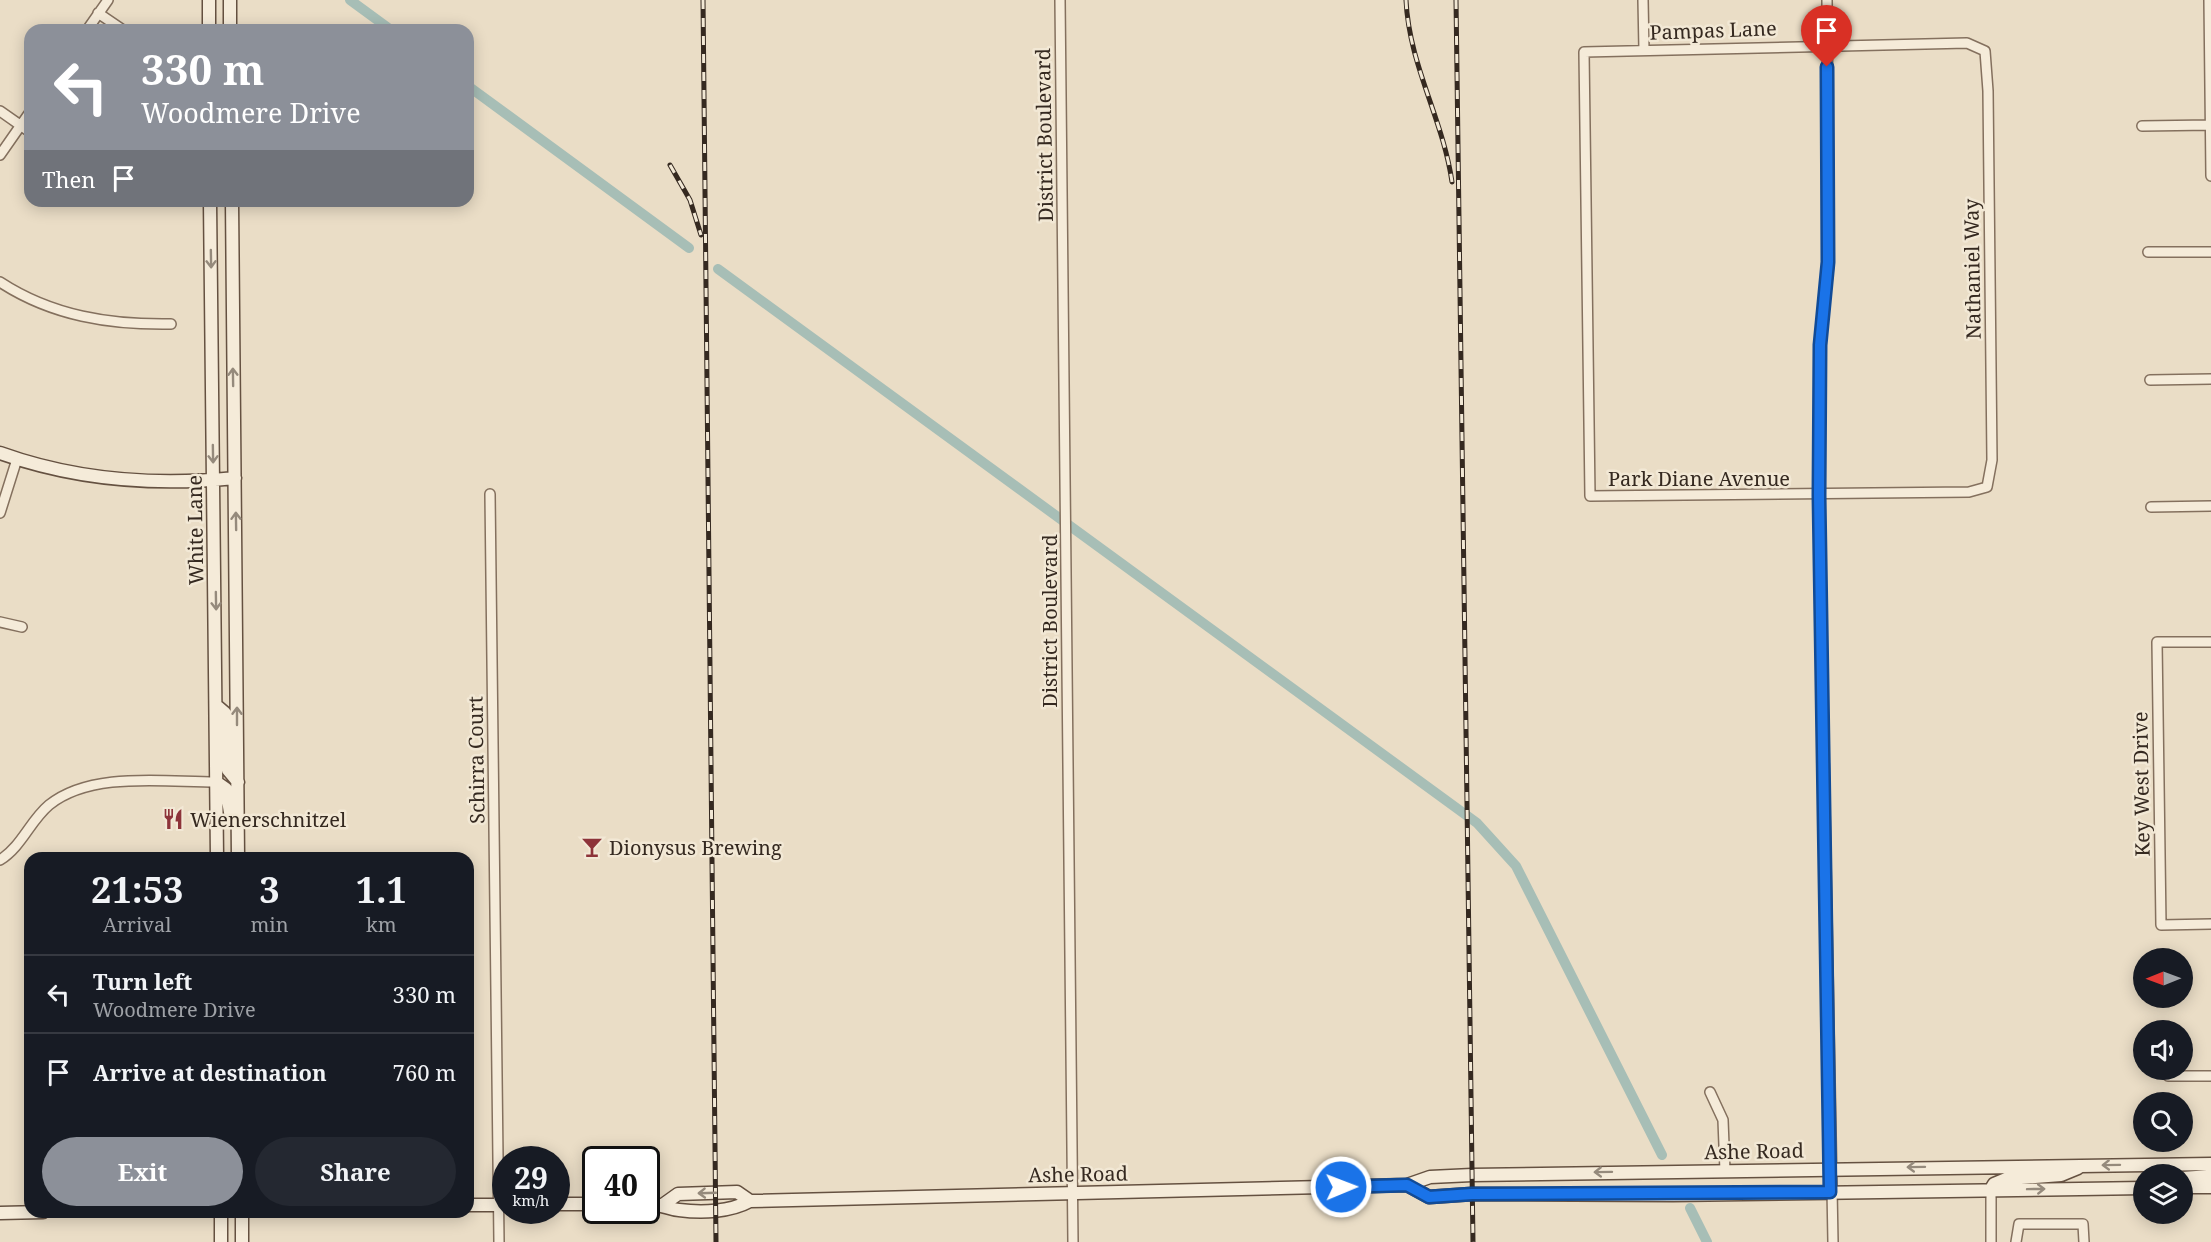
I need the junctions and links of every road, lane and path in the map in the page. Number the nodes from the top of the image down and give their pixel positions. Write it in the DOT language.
graph roads {
  1 [pos="108,0"];
  2 [pos="209,0"];
  3 [pos="230,0"];
  4 [pos="1060,0"];
  5 [pos="1643,0"];
  6 [pos="1827,0"];
  7 [pos="2209,0"];
  8 [pos="98,13"];
  9 [pos="91,24"];
  10 [pos="114,24"];
  11 [pos="209,24"];
  12 [pos="230,24"];
  13 [pos="1827,45"];
  14 [pos="1644,50"];
  15 [pos="1985,51"];
  16 [pos="0,111"];
  17 [pos="24,121"];
  18 [pos="21,125"];
  19 [pos="2210,125"];
  20 [pos="2142,126"];
  21 [pos="24,127"];
  22 [pos="0,155"];
  23 [pos="2211,176"];
  24 [pos="210,207"];
  25 [pos="232,207"];
  26 [pos="2148,252"];
  27 [pos="2211,252"];
  28 [pos="0,282"];
  29 [pos="171,324"];
  30 [pos="2211,379"];
  31 [pos="2150,380"];
  32 [pos="0,453"];
  33 [pos="18,459"];
  34 [pos="235,477"];
  35 [pos="213,480"];
  36 [pos="1987,487"];
  37 [pos="490,494"];
  38 [pos="1819,495"];
  39 [pos="1590,496"];
  40 [pos="2211,506"];
  41 [pos="2151,507"];
  42 [pos="0,513"];
  43 [pos="0,622"];
  44 [pos="22,627"];
  45 [pos="2211,642"];
  46 [pos="217,706"];
  47 [pos="216,782"];
  48 [pos="238,782"];
  49 [pos="217,852"];
  50 [pos="236,852"];
  51 [pos="237,852"];
  52 [pos="0,860"];
  53 [pos="2211,924"];
  54 [pos="2193,1076"];
  55 [pos="2211,1076"];
  56 [pos="1710,1092"];
  57 [pos="501,1146"];
  58 [pos="2211,1164"];
  59 [pos="2085,1165"];
  60 [pos="1829,1169"];
  61 [pos="1725,1171"];
  62 [pos="2211,1176"];
  63 [pos="2193,1177"];
  64 [pos="1407,1185"];
  65 [pos="2133,1186"];
  66 [pos="2193,1187"];
  67 [pos="2211,1187"];
  68 [pos="2129,1188"];
  69 [pos="2133,1188"];
  70 [pos="1991,1189"];
  71 [pos="1830,1192"];
  72 [pos="1072,1194"];
  73 [pos="750,1201"];
  74 [pos="660,1204"];
  75 [pos="664,1204"];
  76 [pos="474,1205"];
  77 [pos="492,1205"];
  78 [pos="24,1212"];
  79 [pos="0,1213"];
  80 [pos="221,1218"];
  81 [pos="242,1218"];
  82 [pos="500,1224"];
  83 [pos="221,1242"];
  84 [pos="242,1242"];
  85 [pos="499,1242"];
  86 [pos="1073,1242"];
  87 [pos="1833,1242"];
  88 [pos="1991,1242"];
  89 [pos="2016,1242"];
  90 [pos="2084,1242"];
  1 -- 8 [label="street"];
  2 -- 11 [label="street"];
  3 -- 12 [label="street"];
  4 -- 72 [label="street, District Boulevard"];
  5 -- 14 [label="street"];
  6 -- 13 [label="street"];
  7 -- 19 [label="street"];
  8 -- 9 [label="street"];
  8 -- 10 [label="street"];
  13 -- 14 [label="street, Pampas Lane"];
  13 -- 15 [label="street, Pampas Lane"];
  13 -- 38 [label="street"];
  14 -- 39 [label="street, Pampas Lane"];
  15 -- 36 [label="street, Nathaniel Way"];
  16 -- 18 [label="street"];
  17 -- 18 [label="street"];
  18 -- 21 [label="street"];
  18 -- 22 [label="street"];
  19 -- 20 [label="street"];
  19 -- 23 [label="street"];
  24 -- 35 [label="street, White Lane, one-way"];
  34 -- 25 [label="street, White Lane, one-way"];
  26 -- 27 [label="street"];
  28 -- 29 [label="street"];
  30 -- 31 [label="street"];
  32 -- 33 [label="street"];
  33 -- 35 [label="street"];
  33 -- 42 [label="street"];
  34 -- 35 [label="street"];
  48 -- 34 [label="street, White Lane, one-way"];
  35 -- 46 [label="street, White Lane, one-way"];
  36 -- 38 [label="street, Park Diane Avenue"];
  37 -- 57 [label="street, Schirra Court"];
  38 -- 39 [label="street, Park Diane Avenue"];
  38 -- 60 [label="street"];
  40 -- 41 [label="street"];
  43 -- 44 [label="street"];
  45 -- 53 [label="street, Key West Drive"];
  46 -- 47 [label="street, White Lane"];
  46 -- 48 [label="street"];
  47 -- 49 [label="street, White Lane"];
  47 -- 50 [label="street"];
  47 -- 52 [label="street"];
  48 -- 51 [label="street, White Lane"];
  54 -- 55 [label="street"];
  56 -- 61 [label="street"];
  58 -- 59 [label="street, Ashe Road, one-way"];
  59 -- 60 [label="street, Ashe Road, one-way"];
  59 -- 70 [label="street"];
  60 -- 61 [label="street, Ashe Road"];
  60 -- 71 [label="street"];
  61 -- 64 [label="street, Ashe Road, one-way"];
  62 -- 63 [label="street"];
  64 -- 71 [label="street, Ashe Road"];
  64 -- 72 [label="street, Ashe Road"];
  65 -- 68 [label="street"];
  66 -- 67 [label="street"];
  68 -- 69 [label="street, Ashe Road"];
  70 -- 68 [label="street, Ashe Road, one-way"];
  70 -- 71 [label="street, Ashe Road"];
  70 -- 88 [label="street"];
  71 -- 87 [label="street"];
  72 -- 73 [label="street, Ashe Road"];
  72 -- 86 [label="street, District Boulevard"];
  73 -- 75 [label="street, Ashe Road"];
  73 -- 75 [label="street, Ashe Road, one-way"];
  74 -- 75 [label="street, Ashe Road"];
  76 -- 77 [label="street"];
  78 -- 79 [label="street"];
  80 -- 83 [label="street"];
  81 -- 84 [label="street"];
  82 -- 85 [label="street, Schirra Court"];
  89 -- 90 [label="street"];
}
